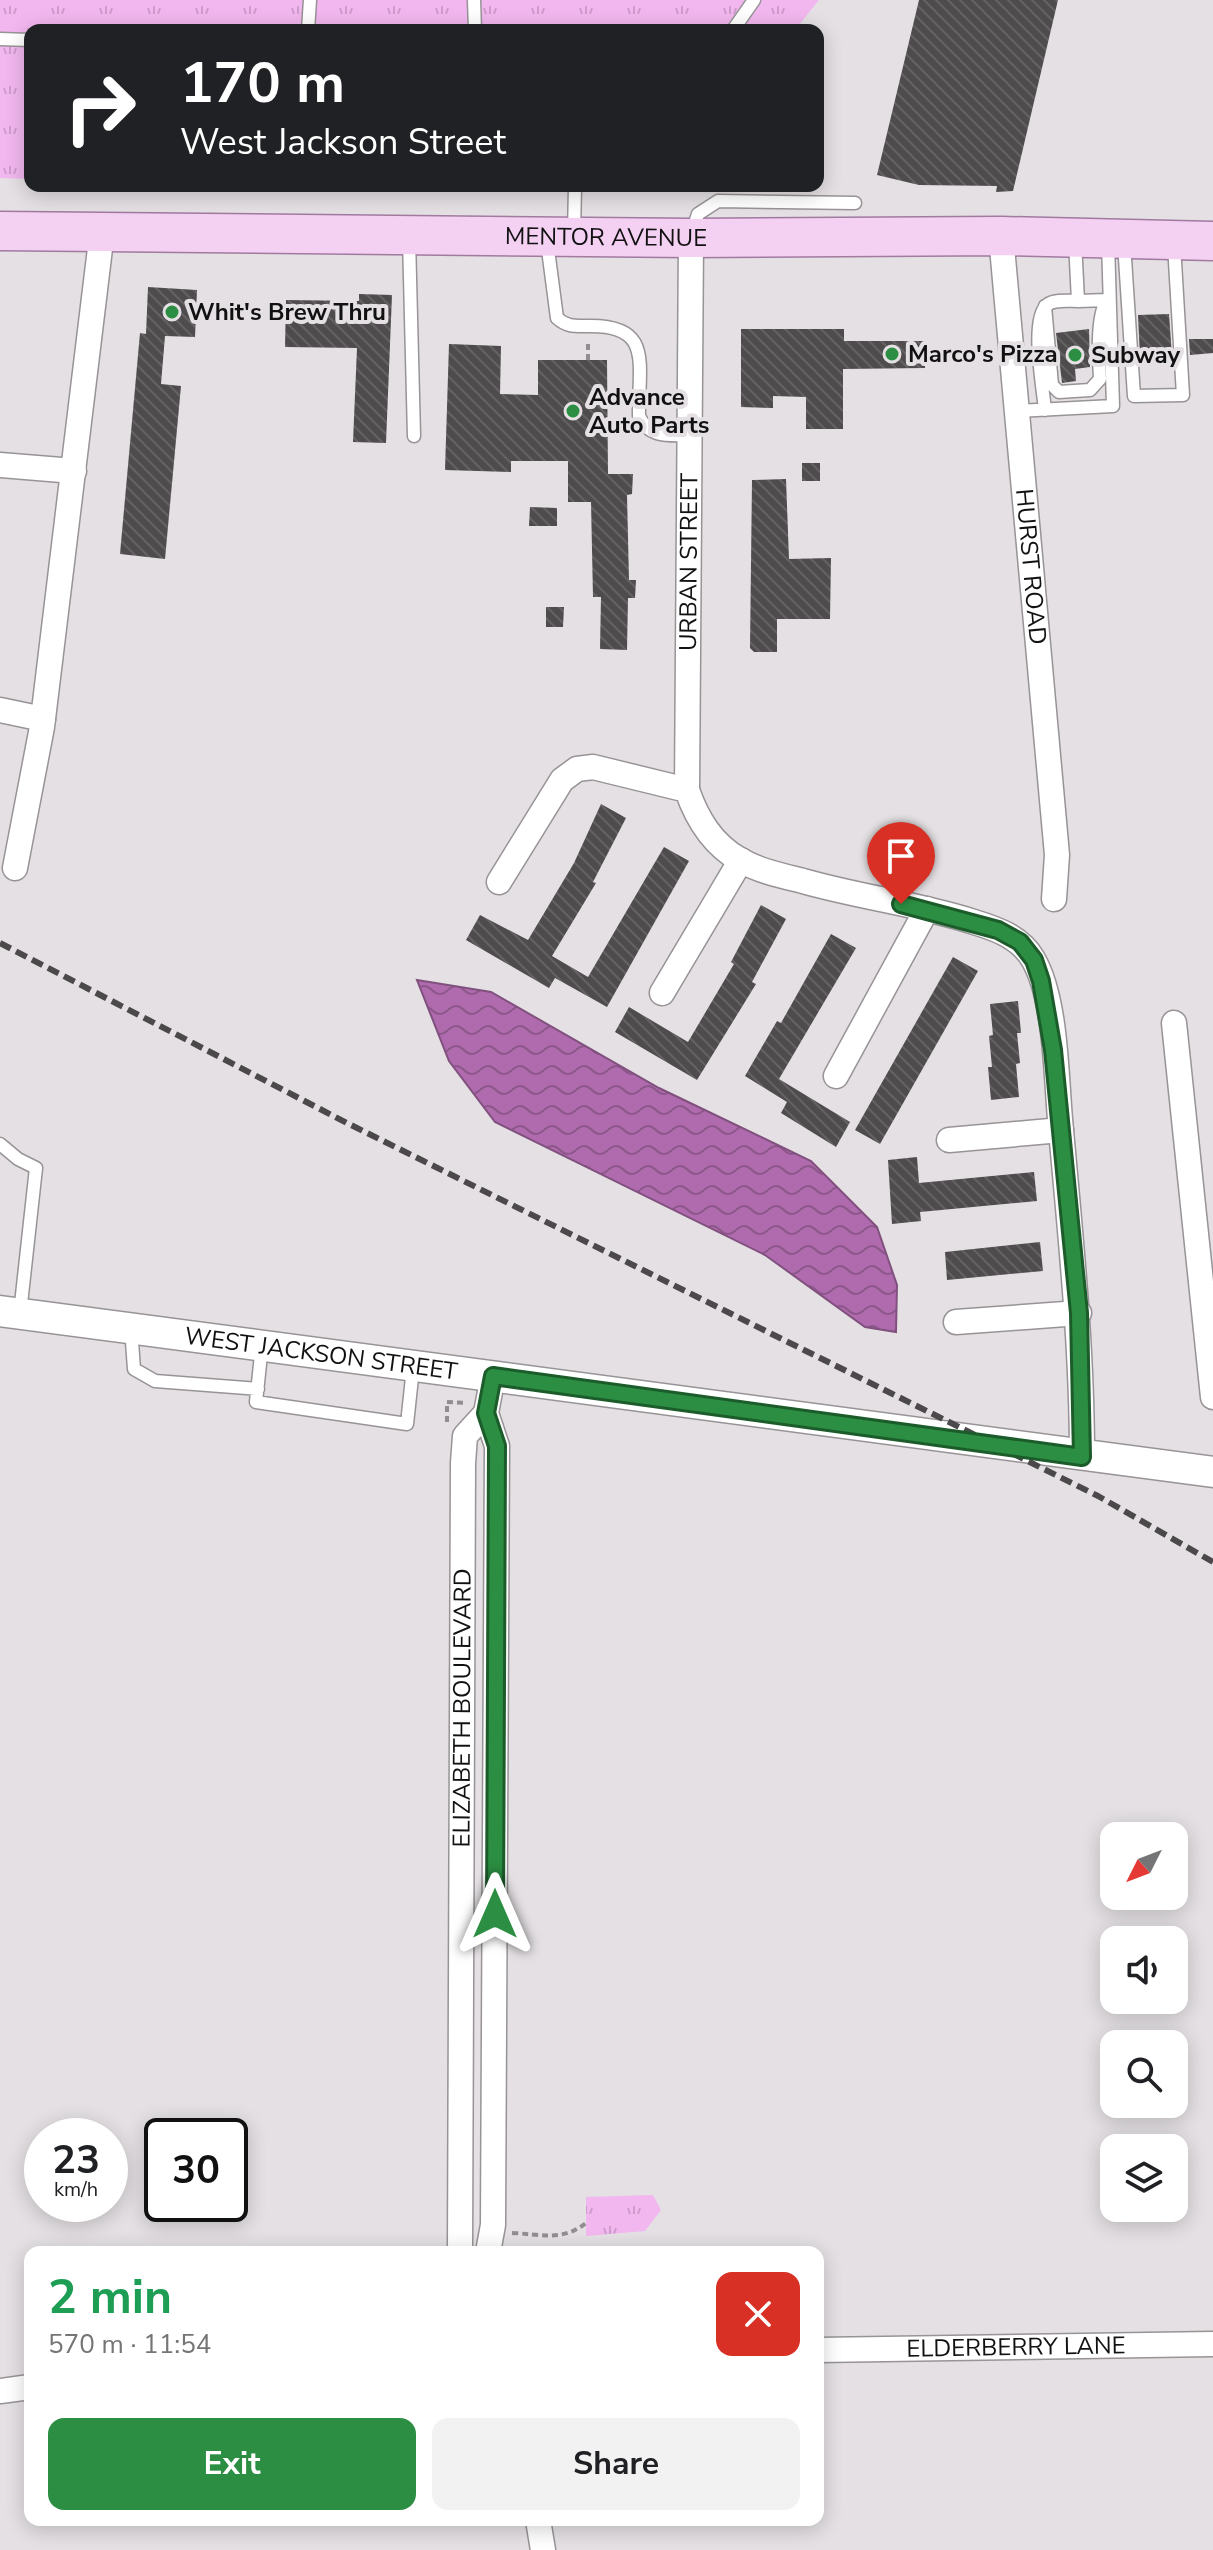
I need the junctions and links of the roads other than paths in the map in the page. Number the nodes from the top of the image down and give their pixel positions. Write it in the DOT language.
graph roads {
  1 [pos="310,0"];
  2 [pos="474,0"];
  3 [pos="754,0"];
  4 [pos="308,24"];
  5 [pos="475,24"];
  6 [pos="737,24"];
  7 [pos="0,39"];
  8 [pos="24,40"];
  9 [pos="573,192"];
  10 [pos="855,203"];
  11 [pos="799,221"];
  12 [pos="102,232"];
  13 [pos="409,235"];
  14 [pos="1,236"];
  15 [pos="1001,236"];
  16 [pos="561,237"];
  17 [pos="691,238"];
  18 [pos="1102,239"];
  19 [pos="1174,240"];
  20 [pos="1213,241"];
  21 [pos="1107,300"];
  22 [pos="1078,301"];
  23 [pos="1045,306"];
  24 [pos="1045,410"];
  25 [pos="1017,411"];
  26 [pos="692,435"];
  27 [pos="414,436"];
  28 [pos="0,465"];
  29 [pos="74,471"];
  30 [pos="0,710"];
  31 [pos="43,719"];
  32 [pos="687,790"];
  33 [pos="741,860"];
  34 [pos="15,868"];
  35 [pos="499,882"];
  36 [pos="1054,899"];
  37 [pos="927,909"];
  38 [pos="662,993"];
  39 [pos="1174,1023"];
  40 [pos="836,1076"];
  41 [pos="1061,1130"];
  42 [pos="949,1140"];
  43 [pos="0,1144"];
  44 [pos="10,1312"];
  45 [pos="1079,1313"];
  46 [pos="956,1322"];
  47 [pos="131,1328"];
  48 [pos="262,1345"];
  49 [pos="414,1364"];
  50 [pos="493,1376"];
  51 [pos="258,1389"];
  52 [pos="1213,1397"];
  53 [pos="486,1413"];
  54 [pos="1082,1457"];
  55 [pos="1213,1472"];
  56 [pos="460,2246"];
  57 [pos="489,2246"];
  58 [pos="1213,2344"];
  59 [pos="824,2350"];
  60 [pos="24,2388"];
  61 [pos="0,2391"];
  62 [pos="539,2526"];
  63 [pos="543,2550"];
  1 -- 4 [label="lane"];
  2 -- 5 [label="lane"];
  3 -- 6 [label="lane"];
  7 -- 8 [label="lane"];
  9 -- 16 [label="lane"];
  10 -- 11 [label="lane"];
  11 -- 15 [label="main road, MENTOR AVENUE"];
  11 -- 17 [label="main road, MENTOR AVENUE"];
  12 -- 13 [label="main road, MENTOR AVENUE"];
  12 -- 14 [label="main road, MENTOR AVENUE"];
  12 -- 29 [label="street"];
  13 -- 16 [label="main road, MENTOR AVENUE"];
  13 -- 27 [label="lane"];
  15 -- 18 [label="main road, MENTOR AVENUE"];
  15 -- 25 [label="street, HURST ROAD"];
  16 -- 17 [label="main road, MENTOR AVENUE"];
  16 -- 26 [label="lane"];
  17 -- 26 [label="street, URBAN STREET"];
  18 -- 19 [label="main road, MENTOR AVENUE"];
  18 -- 19 [label="lane"];
  18 -- 21 [label="lane"];
  18 -- 22 [label="lane"];
  19 -- 20 [label="main road, MENTOR AVENUE"];
  21 -- 22 [label="lane"];
  21 -- 23 [label="lane"];
  21 -- 24 [label="lane"];
  22 -- 23 [label="lane"];
  23 -- 24 [label="lane"];
  24 -- 25 [label="lane"];
  25 -- 36 [label="street, HURST ROAD"];
  26 -- 32 [label="street, URBAN STREET"];
  28 -- 29 [label="street"];
  29 -- 31 [label="street"];
  30 -- 31 [label="street"];
  31 -- 34 [label="street"];
  32 -- 33 [label="street"];
  32 -- 35 [label="street"];
  33 -- 37 [label="street"];
  33 -- 38 [label="street"];
  37 -- 40 [label="street"];
  37 -- 41 [label="street"];
  39 -- 52 [label="street"];
  41 -- 42 [label="street"];
  41 -- 45 [label="street"];
  43 -- 44 [label="lane"];
  44 -- 47 [label="street, WEST JACKSON STREET"];
  45 -- 46 [label="street"];
  45 -- 54 [label="street"];
  47 -- 48 [label="street, WEST JACKSON STREET"];
  47 -- 51 [label="lane"];
  48 -- 49 [label="street, WEST JACKSON STREET"];
  48 -- 51 [label="lane"];
  49 -- 50 [label="street, WEST JACKSON STREET"];
  49 -- 51 [label="lane"];
  50 -- 53 [label="street, ELIZABETH BOULEVARD"];
  50 -- 54 [label="street, WEST JACKSON STREET"];
  53 -- 56 [label="street, ELIZABETH BOULEVARD"];
  53 -- 57 [label="street, ELIZABETH BOULEVARD"];
  54 -- 55 [label="street, WEST JACKSON STREET"];
  58 -- 59 [label="street, ELDERBERRY LANE"];
  60 -- 61 [label="street"];
  62 -- 63 [label="street"];
}
